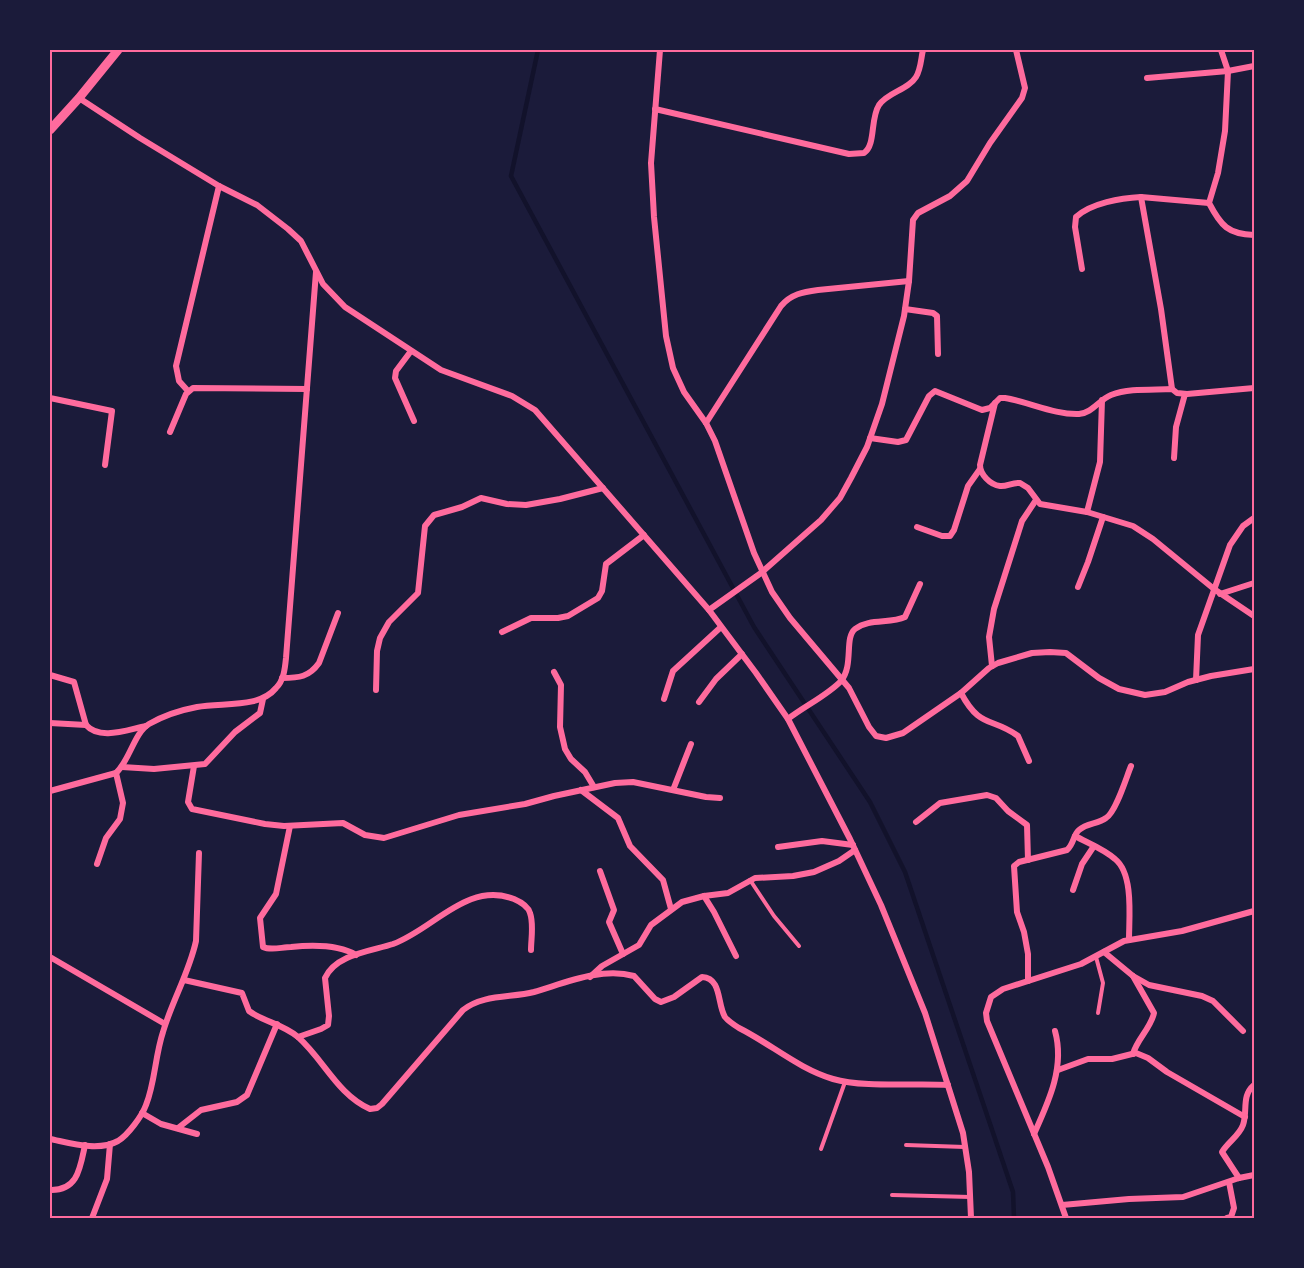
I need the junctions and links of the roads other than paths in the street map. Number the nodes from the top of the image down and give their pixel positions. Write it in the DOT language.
graph roads {
  1 [pos="118,50"];
  2 [pos="660,50"];
  3 [pos="923,50"];
  4 [pos="1016,50"];
  5 [pos="1221,50"];
  6 [pos="1254,66"];
  7 [pos="1228,72"];
  8 [pos="1147,78"];
  9 [pos="79,98"];
  10 [pos="656,109"];
  11 [pos="50,130"];
  12 [pos="219,186"];
  13 [pos="1141,197"];
  14 [pos="1209,203"];
  15 [pos="1254,236"];
  16 [pos="1082,269"];
  17 [pos="316,271"];
  18 [pos="909,281"];
  19 [pos="905,309"];
  20 [pos="411,351"];
  21 [pos="938,354"];
  22 [pos="1254,388"];
  23 [pos="307,389"];
  24 [pos="1172,389"];
  25 [pos="188,391"];
  26 [pos="1185,394"];
  27 [pos="50,398"];
  28 [pos="1102,400"];
  29 [pos="995,403"];
  30 [pos="414,421"];
  31 [pos="706,423"];
  32 [pos="170,432"];
  33 [pos="870,438"];
  34 [pos="1174,458"];
  35 [pos="105,465"];
  36 [pos="980,469"];
  37 [pos="603,488"];
  38 [pos="1035,500"];
  39 [pos="1087,512"];
  40 [pos="1103,516"];
  41 [pos="1254,518"];
  42 [pos="917,527"];
  43 [pos="644,535"];
  44 [pos="762,573"];
  45 [pos="1254,583"];
  46 [pos="920,584"];
  47 [pos="1078,587"];
  48 [pos="1217,592"];
  49 [pos="712,608"];
  50 [pos="338,613"];
  51 [pos="1254,616"];
  52 [pos="721,627"];
  53 [pos="502,633"];
  54 [pos="742,654"];
  55 [pos="992,666"];
  56 [pos="1254,669"];
  57 [pos="554,672"];
  58 [pos="50,675"];
  59 [pos="282,678"];
  60 [pos="841,680"];
  61 [pos="1196,680"];
  62 [pos="376,690"];
  63 [pos="961,693"];
  64 [pos="263,699"];
  65 [pos="664,699"];
  66 [pos="699,702"];
  67 [pos="788,719"];
  68 [pos="50,723"];
  69 [pos="86,725"];
  70 [pos="147,726"];
  71 [pos="691,744"];
  72 [pos="1029,762"];
  73 [pos="194,766"];
  74 [pos="1131,766"];
  75 [pos="122,767"];
  76 [pos="116,773"];
  77 [pos="594,787"];
  78 [pos="581,790"];
  79 [pos="673,790"];
  80 [pos="50,791"];
  81 [pos="720,798"];
  82 [pos="916,822"];
  83 [pos="290,826"];
  84 [pos="1075,836"];
  85 [pos="1094,846"];
  86 [pos="778,847"];
  87 [pos="854,848"];
  88 [pos="199,853"];
  89 [pos="1028,860"];
  90 [pos="97,864"];
  91 [pos="600,871"];
  92 [pos="750,880"];
  93 [pos="1073,890"];
  94 [pos="704,896"];
  95 [pos="671,909"];
  96 [pos="1254,911"];
  97 [pos="1129,940"];
  98 [pos="799,946"];
  99 [pos="531,950"];
  100 [pos="1104,952"];
  101 [pos="623,954"];
  102 [pos="356,955"];
  103 [pos="736,956"];
  104 [pos="50,957"];
  105 [pos="1096,957"];
  106 [pos="1133,976"];
  107 [pos="589,977"];
  108 [pos="184,980"];
  109 [pos="1028,981"];
  110 [pos="1098,1013"];
  111 [pos="165,1024"];
  112 [pos="277,1024"];
  113 [pos="1054,1031"];
  114 [pos="1243,1031"];
  115 [pos="298,1037"];
  116 [pos="1133,1054"];
  117 [pos="1058,1070"];
  118 [pos="845,1082"];
  119 [pos="948,1085"];
  120 [pos="1254,1085"];
  121 [pos="142,1113"];
  122 [pos="1245,1117"];
  123 [pos="178,1128"];
  124 [pos="197,1134"];
  125 [pos="1034,1134"];
  126 [pos="50,1139"];
  127 [pos="110,1144"];
  128 [pos="85,1145"];
  129 [pos="906,1145"];
  130 [pos="965,1147"];
  131 [pos="820,1149"];
  132 [pos="1254,1175"];
  133 [pos="1239,1178"];
  134 [pos="1229,1182"];
  135 [pos="50,1190"];
  136 [pos="892,1195"];
  137 [pos="970,1197"];
  138 [pos="1062,1205"];
  139 [pos="92,1218"];
  140 [pos="970,1218"];
  141 [pos="1066,1218"];
  142 [pos="1227,1218"];
  1 -- 9 [label="street"];
  2 -- 10 [label="street"];
  3 -- 10 [label="street"];
  4 -- 18 [label="street"];
  5 -- 7 [label="street"];
  6 -- 7 [label="street"];
  7 -- 8 [label="street"];
  7 -- 14 [label="street"];
  9 -- 11 [label="street"];
  9 -- 12 [label="street"];
  10 -- 31 [label="street"];
  12 -- 17 [label="street"];
  12 -- 25 [label="street"];
  13 -- 14 [label="street"];
  13 -- 16 [label="street"];
  13 -- 24 [label="street"];
  14 -- 15 [label="street"];
  17 -- 20 [label="street"];
  17 -- 23 [label="street"];
  18 -- 19 [label="street"];
  18 -- 31 [label="street"];
  19 -- 21 [label="street"];
  19 -- 33 [label="street"];
  20 -- 30 [label="street"];
  20 -- 37 [label="street"];
  22 -- 26 [label="street"];
  23 -- 25 [label="street"];
  23 -- 59 [label="street"];
  24 -- 26 [label="street"];
  24 -- 28 [label="street"];
  25 -- 32 [label="street"];
  26 -- 34 [label="street"];
  27 -- 35 [label="street"];
  28 -- 29 [label="street"];
  28 -- 39 [label="street"];
  29 -- 33 [label="street"];
  29 -- 36 [label="street"];
  31 -- 44 [label="street"];
  33 -- 44 [label="street"];
  36 -- 38 [label="street"];
  36 -- 42 [label="street"];
  37 -- 43 [label="street"];
  37 -- 62 [label="street"];
  38 -- 39 [label="street"];
  38 -- 55 [label="street"];
  39 -- 40 [label="street"];
  40 -- 47 [label="street"];
  40 -- 48 [label="street"];
  41 -- 48 [label="street"];
  43 -- 49 [label="street"];
  43 -- 53 [label="street"];
  44 -- 49 [label="street"];
  44 -- 60 [label="street"];
  45 -- 48 [label="street"];
  46 -- 60 [label="street"];
  48 -- 51 [label="street"];
  48 -- 61 [label="street"];
  49 -- 52 [label="street"];
  50 -- 59 [label="street"];
  52 -- 54 [label="street"];
  52 -- 65 [label="street"];
  54 -- 66 [label="street"];
  54 -- 67 [label="street"];
  55 -- 61 [label="street"];
  55 -- 63 [label="street"];
  56 -- 61 [label="street"];
  57 -- 77 [label="street"];
  58 -- 69 [label="street"];
  59 -- 64 [label="street"];
  60 -- 63 [label="street"];
  60 -- 67 [label="street"];
  63 -- 72 [label="street"];
  64 -- 70 [label="street"];
  64 -- 73 [label="street"];
  67 -- 87 [label="street"];
  68 -- 69 [label="street"];
  69 -- 70 [label="street"];
  70 -- 75 [label="street"];
  71 -- 79 [label="street"];
  73 -- 75 [label="street"];
  73 -- 83 [label="street"];
  74 -- 84 [label="street"];
  75 -- 76 [label="street"];
  76 -- 80 [label="street"];
  76 -- 90 [label="street"];
  77 -- 78 [label="street"];
  77 -- 79 [label="street"];
  78 -- 83 [label="street"];
  78 -- 95 [label="street"];
  79 -- 81 [label="street"];
  82 -- 89 [label="street"];
  83 -- 102 [label="street"];
  84 -- 85 [label="street"];
  84 -- 89 [label="street"];
  85 -- 93 [label="street"];
  85 -- 97 [label="street"];
  86 -- 87 [label="street"];
  87 -- 92 [label="street"];
  87 -- 119 [label="street"];
  88 -- 108 [label="street"];
  89 -- 109 [label="street"];
  91 -- 101 [label="street"];
  92 -- 94 [label="street"];
  92 -- 98 [label="lane"];
  94 -- 95 [label="street"];
  94 -- 103 [label="street"];
  95 -- 101 [label="street"];
  96 -- 97 [label="street"];
  97 -- 100 [label="street"];
  99 -- 102 [label="street"];
  100 -- 105 [label="street"];
  100 -- 106 [label="street"];
  101 -- 107 [label="street"];
  102 -- 115 [label="street"];
  104 -- 111 [label="street"];
  105 -- 109 [label="street"];
  105 -- 110 [label="lane"];
  106 -- 114 [label="street"];
  106 -- 116 [label="street"];
  107 -- 115 [label="street"];
  107 -- 118 [label="street"];
  108 -- 111 [label="street"];
  108 -- 112 [label="street"];
  109 -- 125 [label="street"];
  111 -- 121 [label="street"];
  112 -- 115 [label="street"];
  112 -- 123 [label="street"];
  113 -- 117 [label="street"];
  116 -- 117 [label="street"];
  116 -- 122 [label="street"];
  117 -- 125 [label="street"];
  118 -- 119 [label="street"];
  118 -- 131 [label="lane"];
  119 -- 130 [label="street"];
  120 -- 122 [label="street"];
  121 -- 123 [label="street"];
  121 -- 127 [label="street"];
  122 -- 133 [label="street"];
  123 -- 124 [label="street"];
  125 -- 138 [label="street"];
  126 -- 128 [label="street"];
  127 -- 128 [label="street"];
  127 -- 139 [label="street"];
  128 -- 135 [label="street"];
  129 -- 130 [label="lane"];
  130 -- 137 [label="street"];
  132 -- 133 [label="street"];
  133 -- 134 [label="street"];
  134 -- 138 [label="street"];
  134 -- 142 [label="street"];
  136 -- 137 [label="lane"];
  137 -- 140 [label="street"];
  138 -- 141 [label="street"];
}
